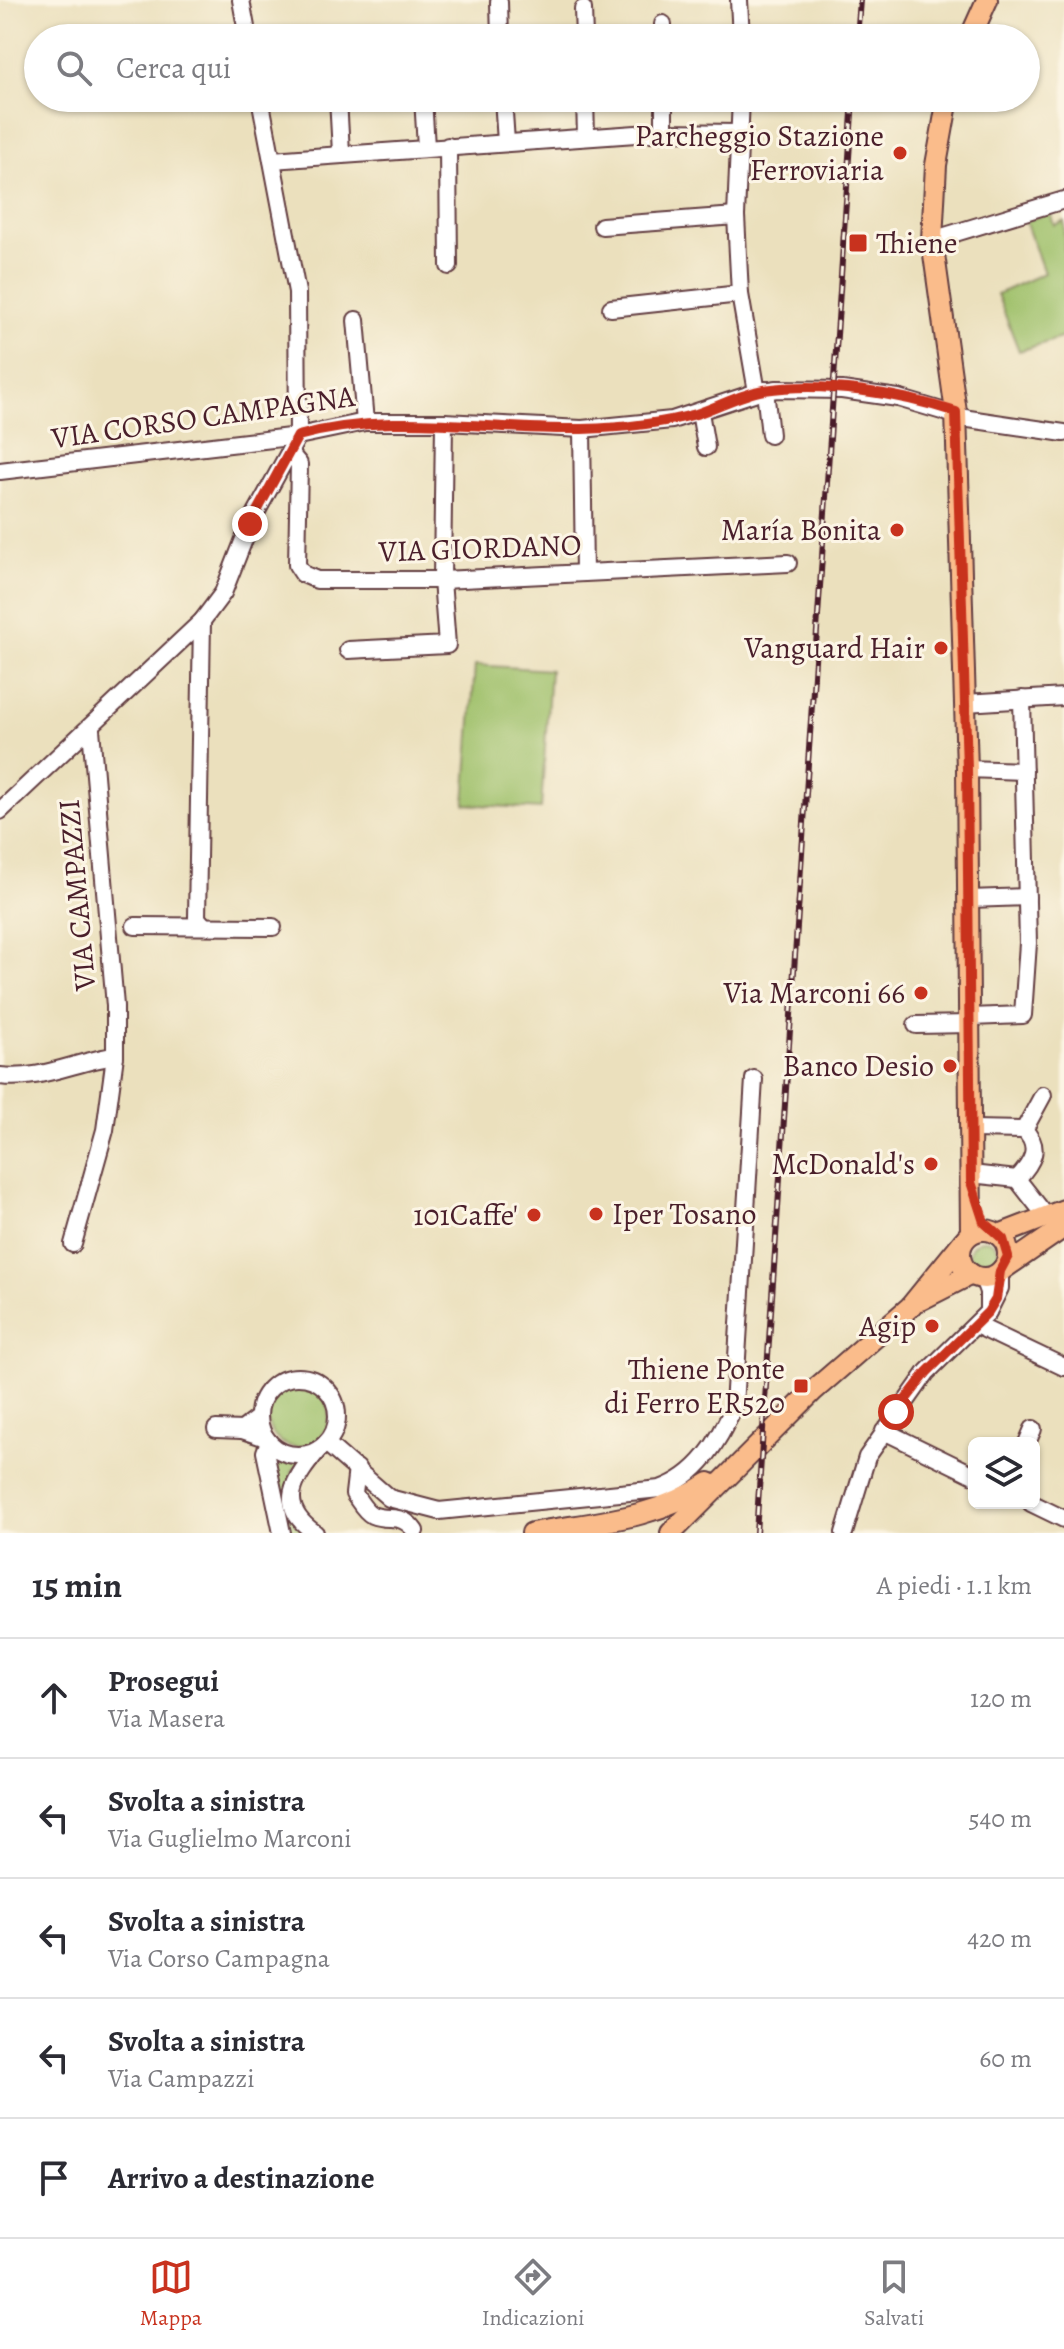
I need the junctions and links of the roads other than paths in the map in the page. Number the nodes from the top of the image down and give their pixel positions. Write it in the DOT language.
graph roads {
  1 [pos="241,0"];
  2 [pos="739,0"];
  3 [pos="987,0"];
  4 [pos="499,2"];
  5 [pos="583,9"];
  6 [pos="245,24"];
  7 [pos="500,24"];
  8 [pos="584,24"];
  9 [pos="740,24"];
  10 [pos="976,24"];
  11 [pos="263,112"];
  12 [pos="339,112"];
  13 [pos="424,112"];
  14 [pos="504,112"];
  15 [pos="585,112"];
  16 [pos="664,112"];
  17 [pos="740,112"];
  18 [pos="945,112"];
  19 [pos="664,132"];
  20 [pos="738,133"];
  21 [pos="586,137"];
  22 [pos="506,142"];
  23 [pos="448,146"];
  24 [pos="426,147"];
  25 [pos="341,153"];
  26 [pos="272,160"];
  27 [pos="1064,200"];
  28 [pos="736,216"];
  29 [pos="602,226"];
  30 [pos="932,240"];
  31 [pos="449,266"];
  32 [pos="740,294"];
  33 [pos="611,308"];
  34 [pos="356,320"];
  35 [pos="761,391"];
  36 [pos="700,412"];
  37 [pos="956,412"];
  38 [pos="365,422"];
  39 [pos="444,422"];
  40 [pos="582,429"];
  41 [pos="1064,433"];
  42 [pos="770,435"];
  43 [pos="298,436"];
  44 [pos="706,447"];
  45 [pos="289,452"];
  46 [pos="0,471"];
  47 [pos="788,563"];
  48 [pos="584,573"];
  49 [pos="442,580"];
  50 [pos="202,621"];
  51 [pos="348,650"];
  52 [pos="1064,697"];
  53 [pos="1022,699"];
  54 [pos="965,703"];
  55 [pos="91,729"];
  56 [pos="967,769"];
  57 [pos="1024,771"];
  58 [pos="0,811"];
  59 [pos="1027,897"];
  60 [pos="969,899"];
  61 [pos="135,926"];
  62 [pos="204,926"];
  63 [pos="273,927"];
  64 [pos="970,1021"];
  65 [pos="916,1025"];
  66 [pos="115,1056"];
  67 [pos="0,1076"];
  68 [pos="754,1079"];
  69 [pos="1043,1095"];
  70 [pos="972,1129"];
  71 [pos="1024,1130"];
  72 [pos="971,1178"];
  73 [pos="1017,1179"];
  74 [pos="1054,1221"];
  75 [pos="981,1236"];
  76 [pos="73,1244"];
  77 [pos="940,1267"];
  78 [pos="989,1273"];
  79 [pos="910,1307"];
  80 [pos="976,1325"];
  81 [pos="1064,1367"];
  82 [pos="259,1417"];
  83 [pos="216,1429"];
  84 [pos="242,1430"];
  85 [pos="884,1431"];
  86 [pos="267,1440"];
  87 [pos="322,1446"];
  88 [pos="736,1466"];
  89 [pos="357,1468"];
  90 [pos="968,1472"];
  91 [pos="1040,1507"];
  92 [pos="1064,1519"];
  93 [pos="415,1531"];
  94 [pos="282,1533"];
  95 [pos="315,1533"];
  96 [pos="532,1533"];
  97 [pos="671,1533"];
  98 [pos="844,1533"];
  1 -- 6 [label="street"];
  2 -- 9 [label="street"];
  3 -- 10 [label="main road"];
  4 -- 7 [label="street"];
  5 -- 8 [label="street"];
  11 -- 26 [label="street"];
  12 -- 25 [label="street"];
  13 -- 24 [label="street"];
  14 -- 22 [label="street"];
  15 -- 21 [label="street"];
  16 -- 19 [label="street"];
  17 -- 20 [label="street"];
  18 -- 30 [label="main road"];
  19 -- 20 [label="street"];
  19 -- 21 [label="street"];
  20 -- 28 [label="street"];
  21 -- 22 [label="street"];
  22 -- 23 [label="street"];
  23 -- 24 [label="street"];
  23 -- 31 [label="street"];
  24 -- 25 [label="street"];
  25 -- 26 [label="street"];
  26 -- 43 [label="street"];
  27 -- 30 [label="street"];
  28 -- 29 [label="street"];
  28 -- 32 [label="street"];
  30 -- 37 [label="main road"];
  32 -- 33 [label="street"];
  32 -- 35 [label="street"];
  34 -- 38 [label="street"];
  35 -- 36 [label="street, VIA CORSO CAMPAGNA"];
  35 -- 37 [label="street, VIA CORSO CAMPAGNA"];
  35 -- 42 [label="street"];
  36 -- 40 [label="street, VIA CORSO CAMPAGNA"];
  36 -- 44 [label="street"];
  37 -- 41 [label="street, VIA CORSO CAMPAGNA"];
  37 -- 54 [label="main road"];
  38 -- 39 [label="street, VIA CORSO CAMPAGNA"];
  38 -- 43 [label="street, VIA CORSO CAMPAGNA"];
  39 -- 40 [label="street, VIA CORSO CAMPAGNA"];
  39 -- 49 [label="street"];
  40 -- 48 [label="street"];
  43 -- 45 [label="street, VIA CAMPAZZI"];
  43 -- 46 [label="street, VIA CORSO CAMPAGNA"];
  45 -- 49 [label="street, VIA GIORDANO"];
  45 -- 50 [label="street, VIA CAMPAZZI"];
  47 -- 48 [label="street, VIA GIORDANO"];
  48 -- 49 [label="street, VIA GIORDANO"];
  49 -- 51 [label="street"];
  50 -- 55 [label="street, VIA CAMPAZZI"];
  50 -- 62 [label="street"];
  52 -- 53 [label="street"];
  53 -- 54 [label="street"];
  53 -- 57 [label="street"];
  54 -- 56 [label="main road"];
  55 -- 58 [label="street, VIA CAMPAZZI"];
  55 -- 66 [label="street, VIA CAMPAZZI"];
  56 -- 57 [label="street"];
  56 -- 60 [label="main road"];
  57 -- 59 [label="street"];
  59 -- 60 [label="street"];
  59 -- 64 [label="street"];
  60 -- 64 [label="main road"];
  61 -- 62 [label="street"];
  62 -- 63 [label="street"];
  64 -- 65 [label="street"];
  64 -- 70 [label="main road"];
  66 -- 67 [label="street"];
  66 -- 76 [label="street, VIA CAMPAZZI"];
  68 -- 89 [label="street"];
  69 -- 71 [label="street"];
  70 -- 71 [label="street"];
  70 -- 72 [label="main road"];
  71 -- 73 [label="street"];
  72 -- 73 [label="street"];
  72 -- 75 [label="main road"];
  72 -- 77 [label="main road"];
  73 -- 74 [label="street"];
  74 -- 75 [label="main road"];
  74 -- 78 [label="main road"];
  75 -- 77 [label="main road"];
  75 -- 78 [label="main road"];
  75 -- 78 [label="main road"];
  77 -- 79 [label="main road"];
  78 -- 79 [label="main road"];
  78 -- 80 [label="street"];
  79 -- 88 [label="main road"];
  80 -- 81 [label="street"];
  80 -- 85 [label="street"];
  82 -- 84 [label="street"];
  82 -- 86 [label="street"];
  82 -- 87 [label="street"];
  83 -- 84 [label="street"];
  84 -- 86 [label="street"];
  85 -- 90 [label="street"];
  85 -- 98 [label="street"];
  86 -- 87 [label="street"];
  86 -- 94 [label="street"];
  87 -- 89 [label="street"];
  87 -- 95 [label="street"];
  88 -- 96 [label="main road"];
  88 -- 97 [label="main road"];
  89 -- 93 [label="street"];
  91 -- 92 [label="street"];
}
